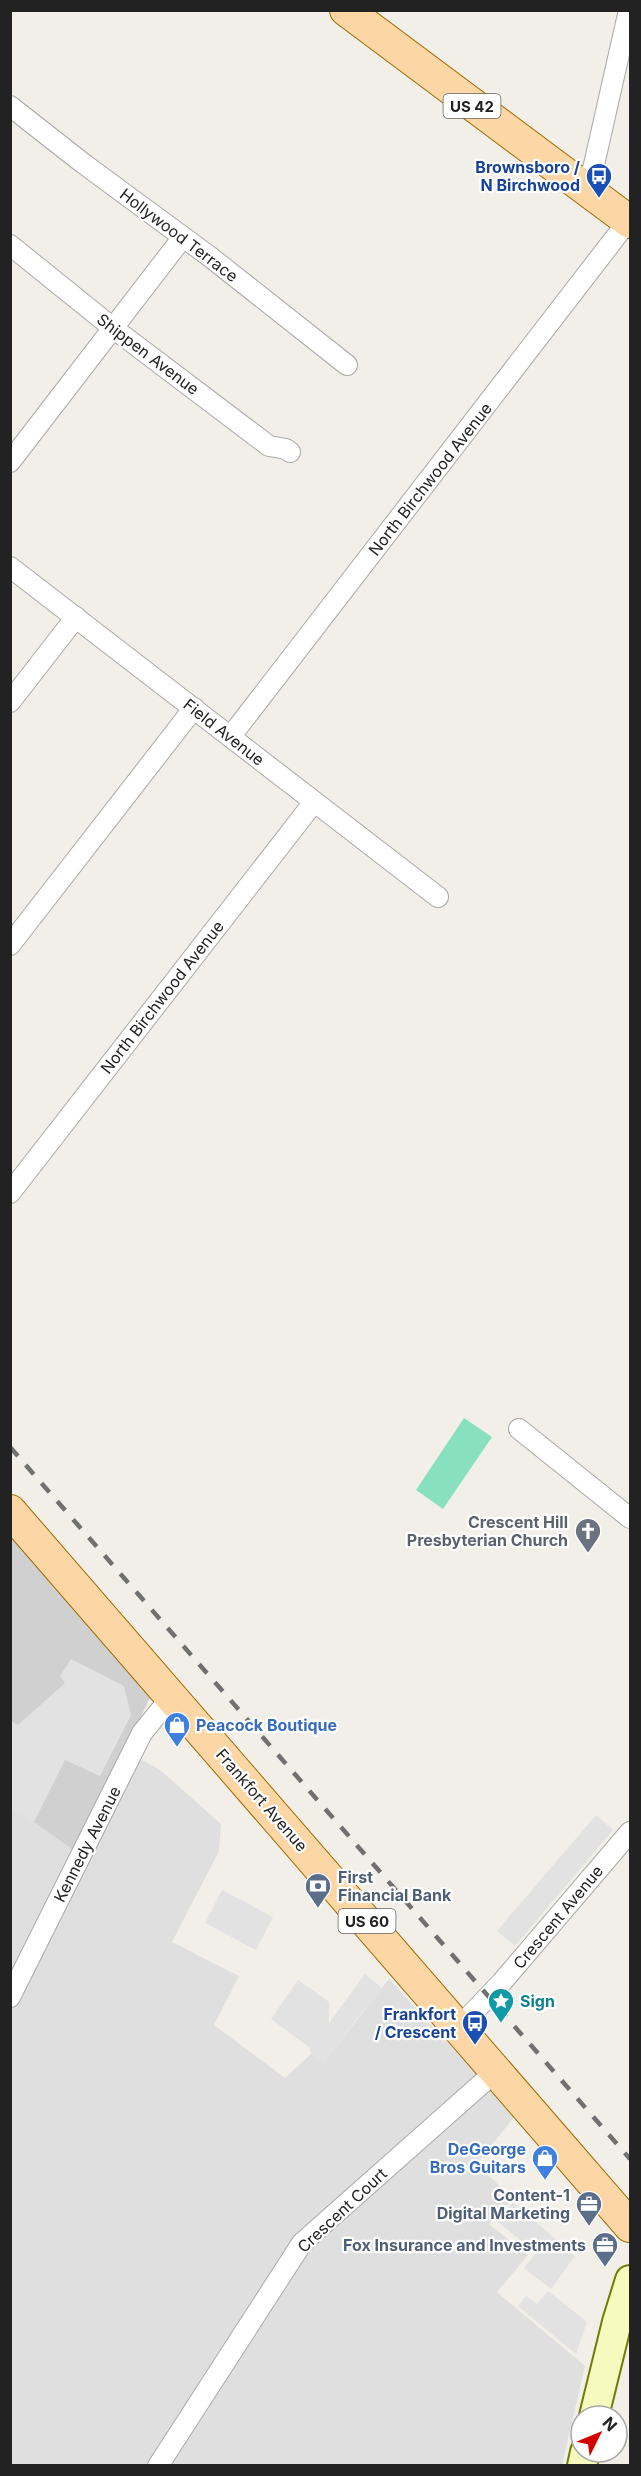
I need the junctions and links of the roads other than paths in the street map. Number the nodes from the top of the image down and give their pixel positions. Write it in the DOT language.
graph roads {
  1 [pos="346,10"];
  2 [pos="629,10"];
  3 [pos="10,106"];
  4 [pos="582,186"];
  5 [pos="629,222"];
  6 [pos="183,237"];
  7 [pos="10,245"];
  8 [pos="113,328"];
  9 [pos="347,365"];
  10 [pos="290,452"];
  11 [pos="10,462"];
  12 [pos="10,567"];
  13 [pos="76,617"];
  14 [pos="10,702"];
  15 [pos="194,708"];
  16 [pos="231,736"];
  17 [pos="314,802"];
  18 [pos="438,897"];
  19 [pos="10,945"];
  20 [pos="10,1193"];
  21 [pos="519,1429"];
  22 [pos="10,1511"];
  23 [pos="630,1518"];
  24 [pos="172,1696"];
  25 [pos="630,1832"];
  26 [pos="10,1997"];
  27 [pos="459,2027"];
  28 [pos="496,2071"];
  29 [pos="630,2226"];
  30 [pos="630,2280"];
  31 [pos="597,2404"];
  32 [pos="158,2466"];
  1 -- 4 [label="main road, US 42"];
  2 -- 4 [label="street"];
  3 -- 6 [label="street, Hollywood Terrace"];
  4 -- 5 [label="main road, US 42"];
  5 -- 16 [label="street, North Birchwood Avenue"];
  6 -- 8 [label="street"];
  6 -- 9 [label="street, Hollywood Terrace"];
  7 -- 8 [label="street, Shippen Avenue"];
  8 -- 10 [label="street, Shippen Avenue"];
  8 -- 11 [label="street"];
  12 -- 13 [label="street, Field Avenue"];
  13 -- 14 [label="street"];
  13 -- 15 [label="street, Field Avenue"];
  15 -- 16 [label="street, Field Avenue"];
  15 -- 19 [label="street"];
  16 -- 17 [label="street, Field Avenue"];
  17 -- 18 [label="street, Field Avenue"];
  17 -- 20 [label="street, North Birchwood Avenue"];
  21 -- 23 [label="street"];
  22 -- 24 [label="main road, Frankfort Avenue / US 60"];
  24 -- 26 [label="street, Kennedy Avenue"];
  24 -- 27 [label="main road, Frankfort Avenue / US 60"];
  25 -- 27 [label="street, Crescent Avenue"];
  27 -- 28 [label="main road, Frankfort Avenue / US 60"];
  28 -- 29 [label="main road, Frankfort Avenue / US 60"];
  28 -- 32 [label="street, Crescent Court"];
  30 -- 31 [label="street"];
}
